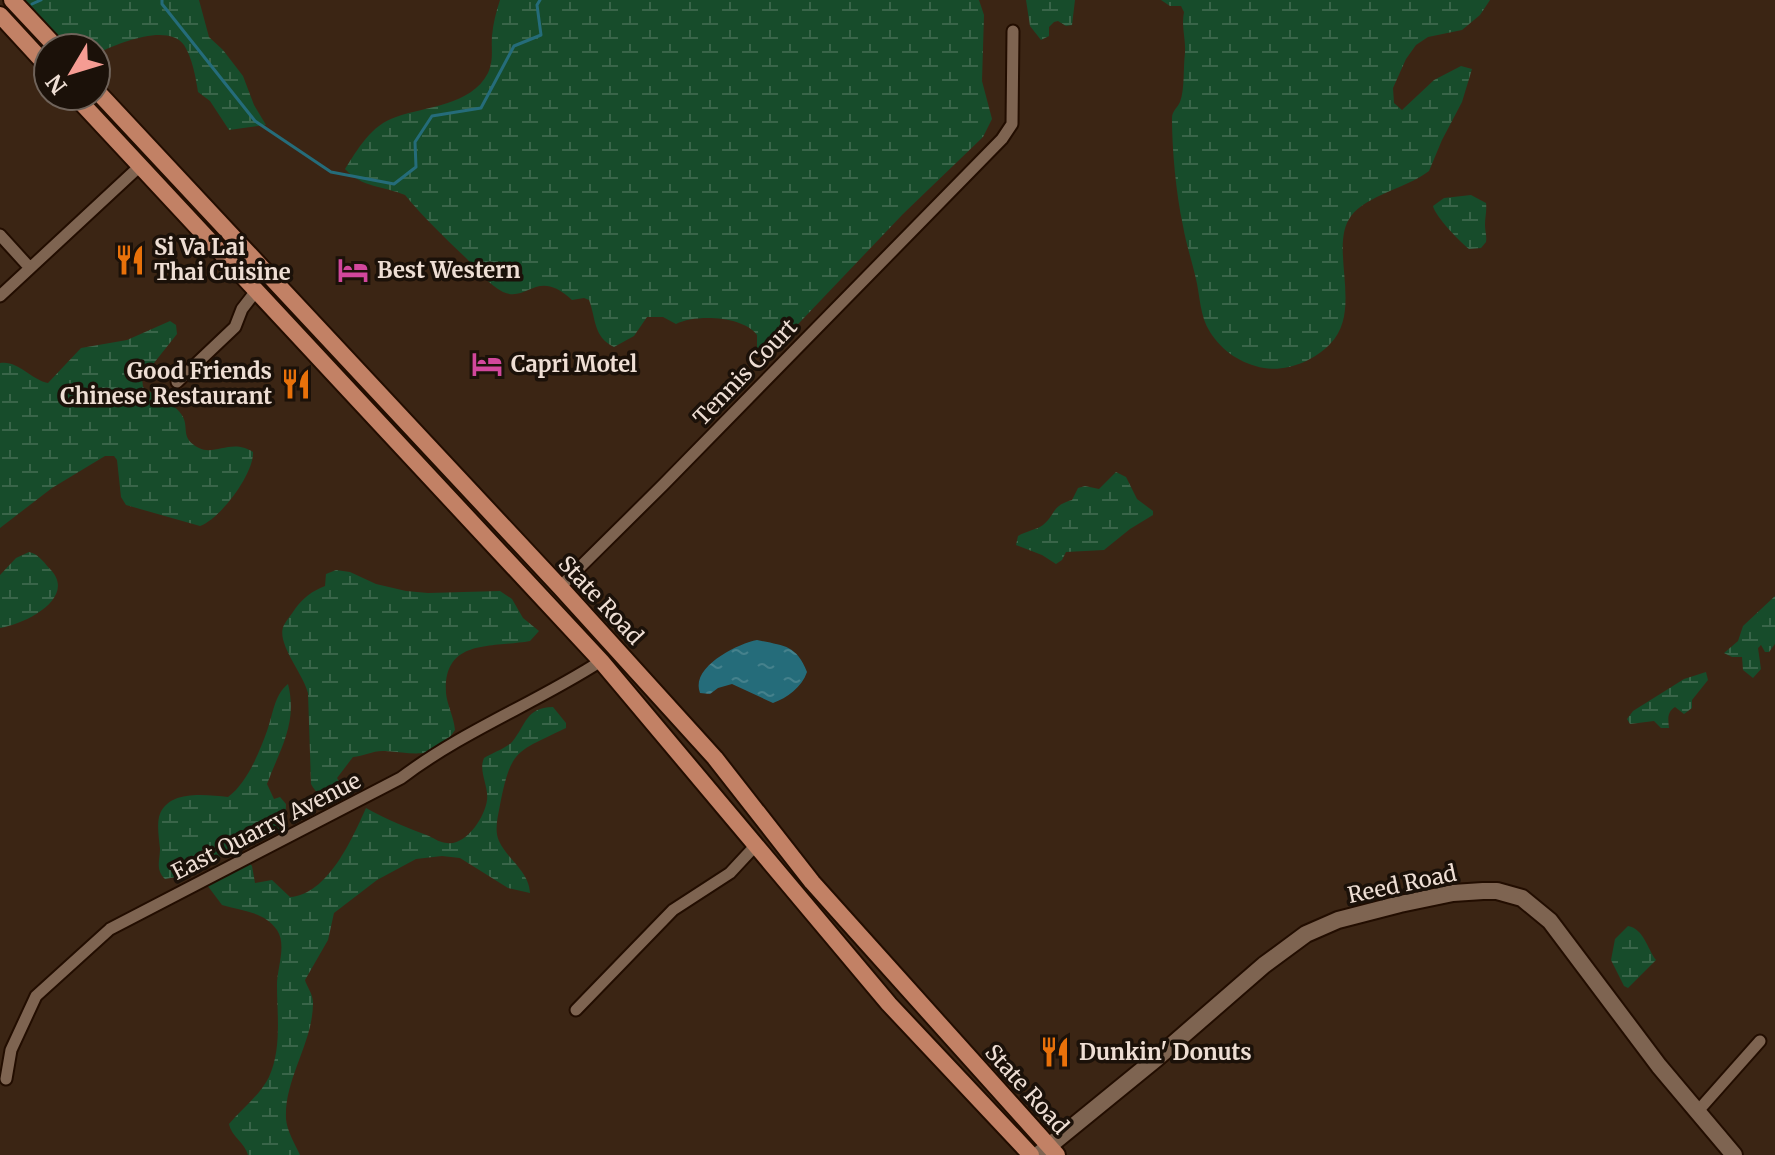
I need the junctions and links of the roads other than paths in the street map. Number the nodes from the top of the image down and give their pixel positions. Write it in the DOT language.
graph roads {
  1 [pos="12,0"];
  2 [pos="0,15"];
  3 [pos="1013,31"];
  4 [pos="42,32"];
  5 [pos="32,50"];
  6 [pos="112,107"];
  7 [pos="90,112"];
  8 [pos="140,166"];
  9 [pos="0,235"];
  10 [pos="30,268"];
  11 [pos="256,291"];
  12 [pos="0,296"];
  13 [pos="177,382"];
  14 [pos="391,406"];
  15 [pos="376,420"];
  16 [pos="531,556"];
  17 [pos="516,570"];
  18 [pos="560,587"];
  19 [pos="601,661"];
  20 [pos="756,845"];
  21 [pos="812,882"];
  22 [pos="796,894"];
  23 [pos="576,1010"];
  24 [pos="1760,1041"];
  25 [pos="6,1079"];
  26 [pos="1697,1112"];
  27 [pos="1048,1152"];
  28 [pos="1031,1155"];
  29 [pos="1734,1155"];
  1 -- 4 [label="main road"];
  2 -- 5 [label="main road"];
  3 -- 18 [label="street, Tennis Court"];
  6 -- 14 [label="main road, State Road"];
  7 -- 8 [label="main road, State Road"];
  8 -- 10 [label="street"];
  8 -- 11 [label="main road, State Road"];
  9 -- 10 [label="street"];
  10 -- 12 [label="street"];
  11 -- 13 [label="street"];
  11 -- 15 [label="main road, State Road"];
  14 -- 15 [label="street"];
  14 -- 16 [label="main road, State Road"];
  15 -- 17 [label="main road, State Road"];
  16 -- 17 [label="street"];
  16 -- 18 [label="main road, State Road"];
  17 -- 19 [label="main road, State Road"];
  18 -- 21 [label="main road, State Road"];
  19 -- 20 [label="main road, State Road"];
  19 -- 25 [label="street, East Quarry Avenue"];
  20 -- 22 [label="main road, State Road"];
  20 -- 23 [label="street"];
  21 -- 22 [label="street"];
  21 -- 27 [label="main road, State Road"];
  22 -- 28 [label="main road, State Road"];
  24 -- 26 [label="street"];
  26 -- 27 [label="street, Reed Road"];
  26 -- 29 [label="street, Reed Road"];
}
